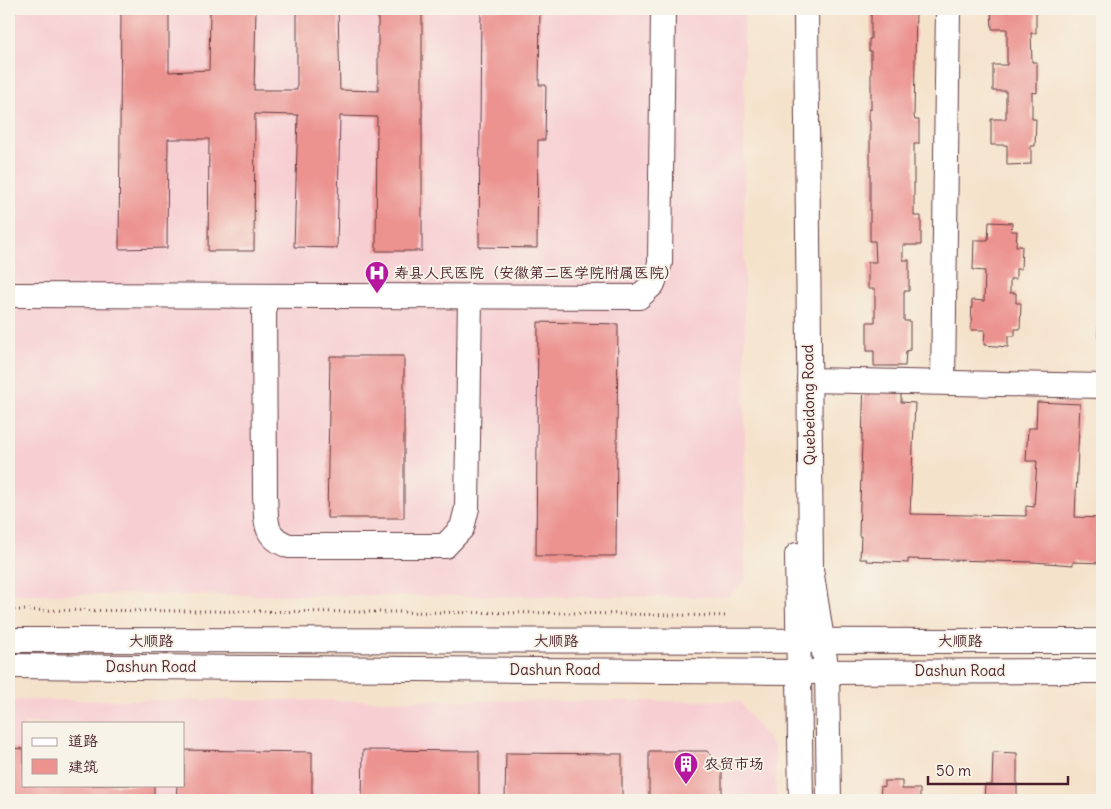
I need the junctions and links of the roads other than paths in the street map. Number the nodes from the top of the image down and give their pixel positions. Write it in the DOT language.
graph roads {
  1 [pos="663,9"];
  2 [pos="790,9"];
  3 [pos="806,9"];
  4 [pos="948,9"];
  5 [pos="9,295"];
  6 [pos="264,296"];
  7 [pos="470,296"];
  8 [pos="809,380"];
  9 [pos="943,382"];
  10 [pos="1102,386"];
  11 [pos="9,640"];
  12 [pos="798,641"];
  13 [pos="823,641"];
  14 [pos="1102,641"];
  15 [pos="9,666"];
  16 [pos="1102,671"];
  17 [pos="799,672"];
  18 [pos="827,672"];
  19 [pos="801,800"];
  20 [pos="828,800"];
  1 -- 7 [label="street"];
  2 -- 12 [label="street, Quebeidong Road"];
  3 -- 8 [label="street, Quebeidong Road"];
  4 -- 9 [label="street"];
  5 -- 6 [label="street"];
  6 -- 7 [label="street"];
  6 -- 7 [label="street"];
  8 -- 9 [label="street"];
  8 -- 13 [label="street, Quebeidong Road"];
  9 -- 10 [label="street"];
  11 -- 12 [label="street, 大顺路"];
  12 -- 13 [label="street, 大顺路"];
  12 -- 17 [label="street, Quebeidong Road"];
  13 -- 14 [label="street, 大顺路"];
  13 -- 18 [label="street, Quebeidong Road"];
  15 -- 17 [label="street, Dashun Road"];
  16 -- 18 [label="street, Dashun Road"];
  17 -- 18 [label="street, Dashun Road"];
  17 -- 19 [label="street, Quebeidong Road"];
  18 -- 20 [label="street, Quebeidong Road"];
}
